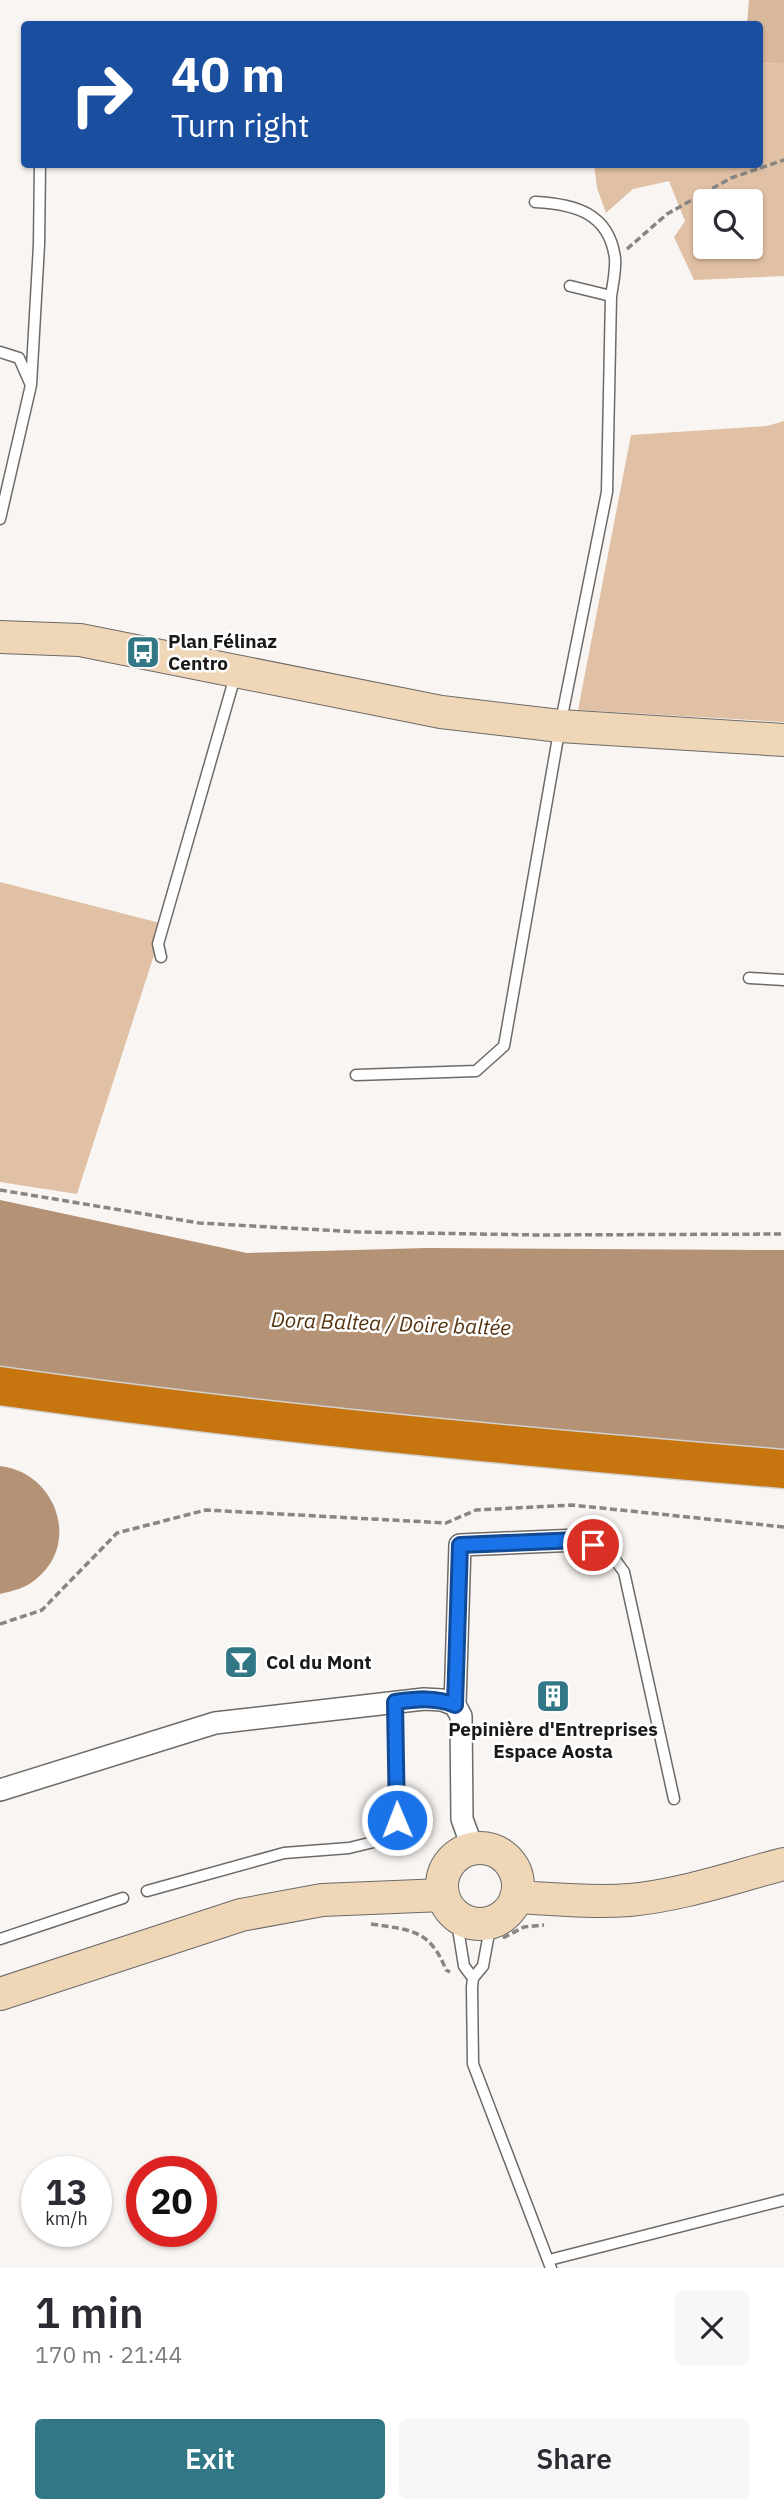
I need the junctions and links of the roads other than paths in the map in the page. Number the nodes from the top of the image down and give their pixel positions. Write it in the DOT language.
graph roads {
  1 [pos="40,168"];
  2 [pos="535,202"];
  3 [pos="570,286"];
  4 [pos="611,296"];
  5 [pos="0,352"];
  6 [pos="31,385"];
  7 [pos="0,519"];
  8 [pos="0,637"];
  9 [pos="236,670"];
  10 [pos="560,726"];
  11 [pos="784,740"];
  12 [pos="161,957"];
  13 [pos="749,978"];
  14 [pos="784,980"];
  15 [pos="356,1075"];
  16 [pos="0,1386"];
  17 [pos="0,1412"];
  18 [pos="784,1469"];
  19 [pos="784,1493"];
  20 [pos="578,1540"];
  21 [pos="395,1702"];
  22 [pos="455,1705"];
  23 [pos="0,1790"];
  24 [pos="674,1799"];
  25 [pos="473,1849"];
  26 [pos="784,1864"];
  27 [pos="147,1891"];
  28 [pos="516,1897"];
  29 [pos="123,1898"];
  30 [pos="449,1905"];
  31 [pos="491,1922"];
  32 [pos="0,1939"];
  33 [pos="473,1978"];
  34 [pos="0,1994"];
  35 [pos="784,2200"];
  36 [pos="550,2264"];
  1 -- 6 [label="lane"];
  2 -- 4 [label="lane"];
  3 -- 4 [label="lane"];
  4 -- 10 [label="lane"];
  5 -- 6 [label="lane"];
  6 -- 7 [label="lane"];
  8 -- 9 [label="street"];
  9 -- 10 [label="street"];
  9 -- 12 [label="lane"];
  10 -- 11 [label="street"];
  10 -- 15 [label="lane"];
  13 -- 14 [label="lane"];
  16 -- 18 [label="highway"];
  17 -- 19 [label="highway"];
  20 -- 22 [label="street"];
  20 -- 24 [label="lane"];
  21 -- 22 [label="street"];
  21 -- 23 [label="street"];
  21 -- 27 [label="lane"];
  22 -- 25 [label="street"];
  25 -- 28 [label="street"];
  25 -- 30 [label="street"];
  26 -- 28 [label="street"];
  28 -- 31 [label="street"];
  29 -- 32 [label="lane"];
  30 -- 31 [label="street"];
  30 -- 33 [label="lane"];
  30 -- 34 [label="street"];
  31 -- 33 [label="lane"];
  33 -- 36 [label="lane"];
  35 -- 36 [label="lane"];
}
